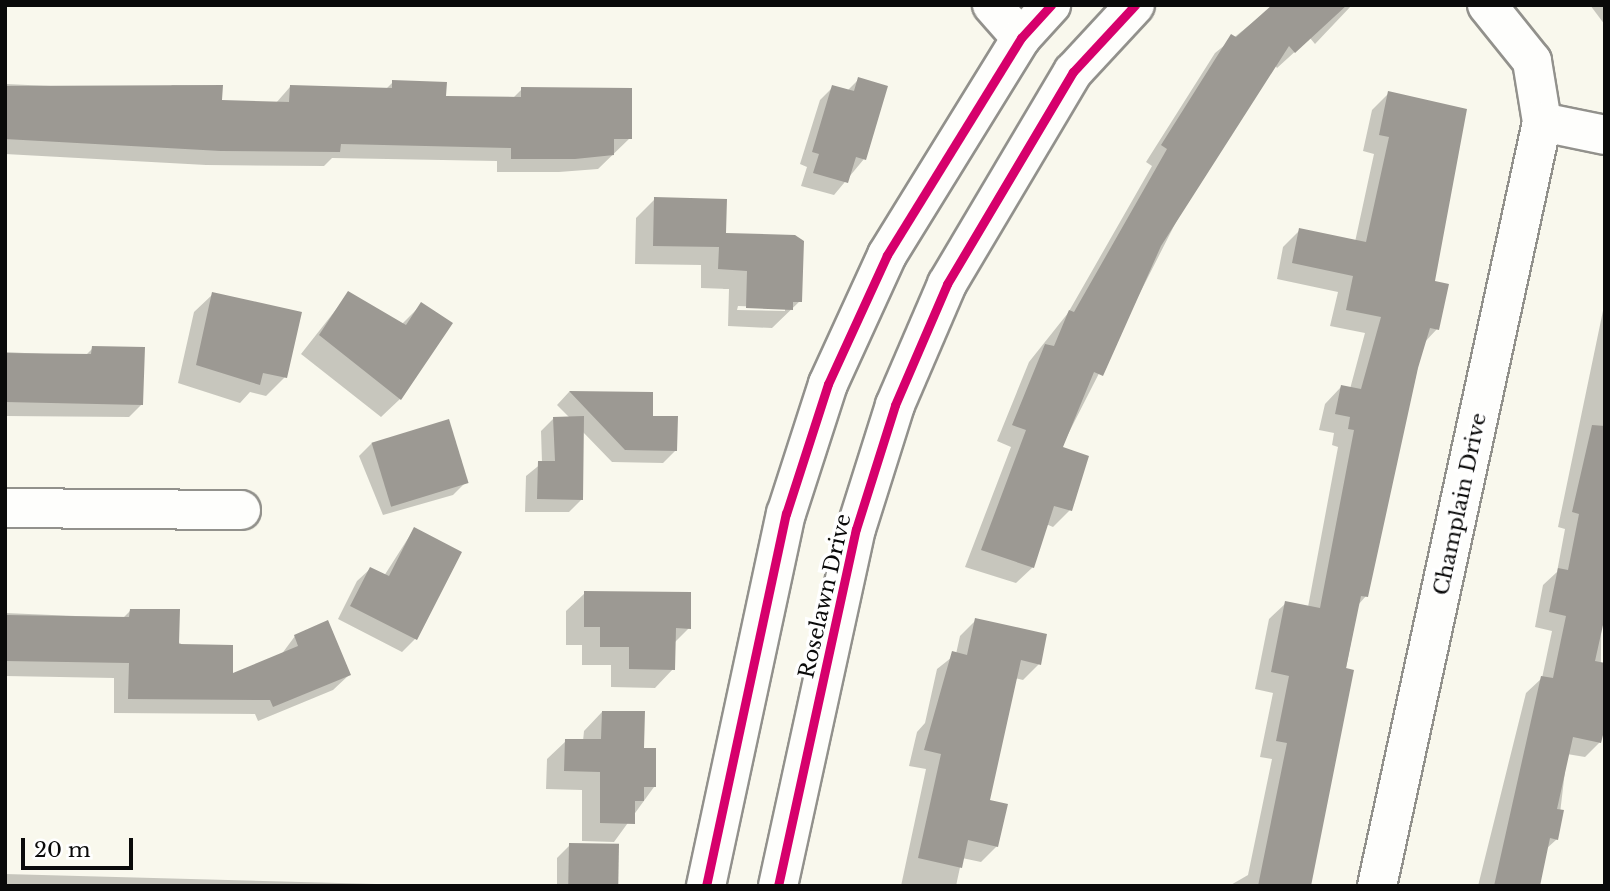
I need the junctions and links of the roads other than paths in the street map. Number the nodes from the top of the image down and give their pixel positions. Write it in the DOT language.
graph roads {
  1 [pos="992,5"];
  2 [pos="1051,5"];
  3 [pos="1135,5"];
  4 [pos="1487,5"];
  5 [pos="1021,38"];
  6 [pos="1542,122"];
  7 [pos="1605,135"];
  8 [pos="5,508"];
  9 [pos="241,510"];
  10 [pos="706,886"];
  11 [pos="778,886"];
  12 [pos="1377,886"];
  1 -- 5 [label="street"];
  2 -- 5 [label="street"];
  3 -- 11 [label="street, Roselawn Drive"];
  4 -- 6 [label="street"];
  5 -- 10 [label="street"];
  6 -- 7 [label="street"];
  6 -- 12 [label="street, Champlain Drive"];
  8 -- 9 [label="street"];
}
